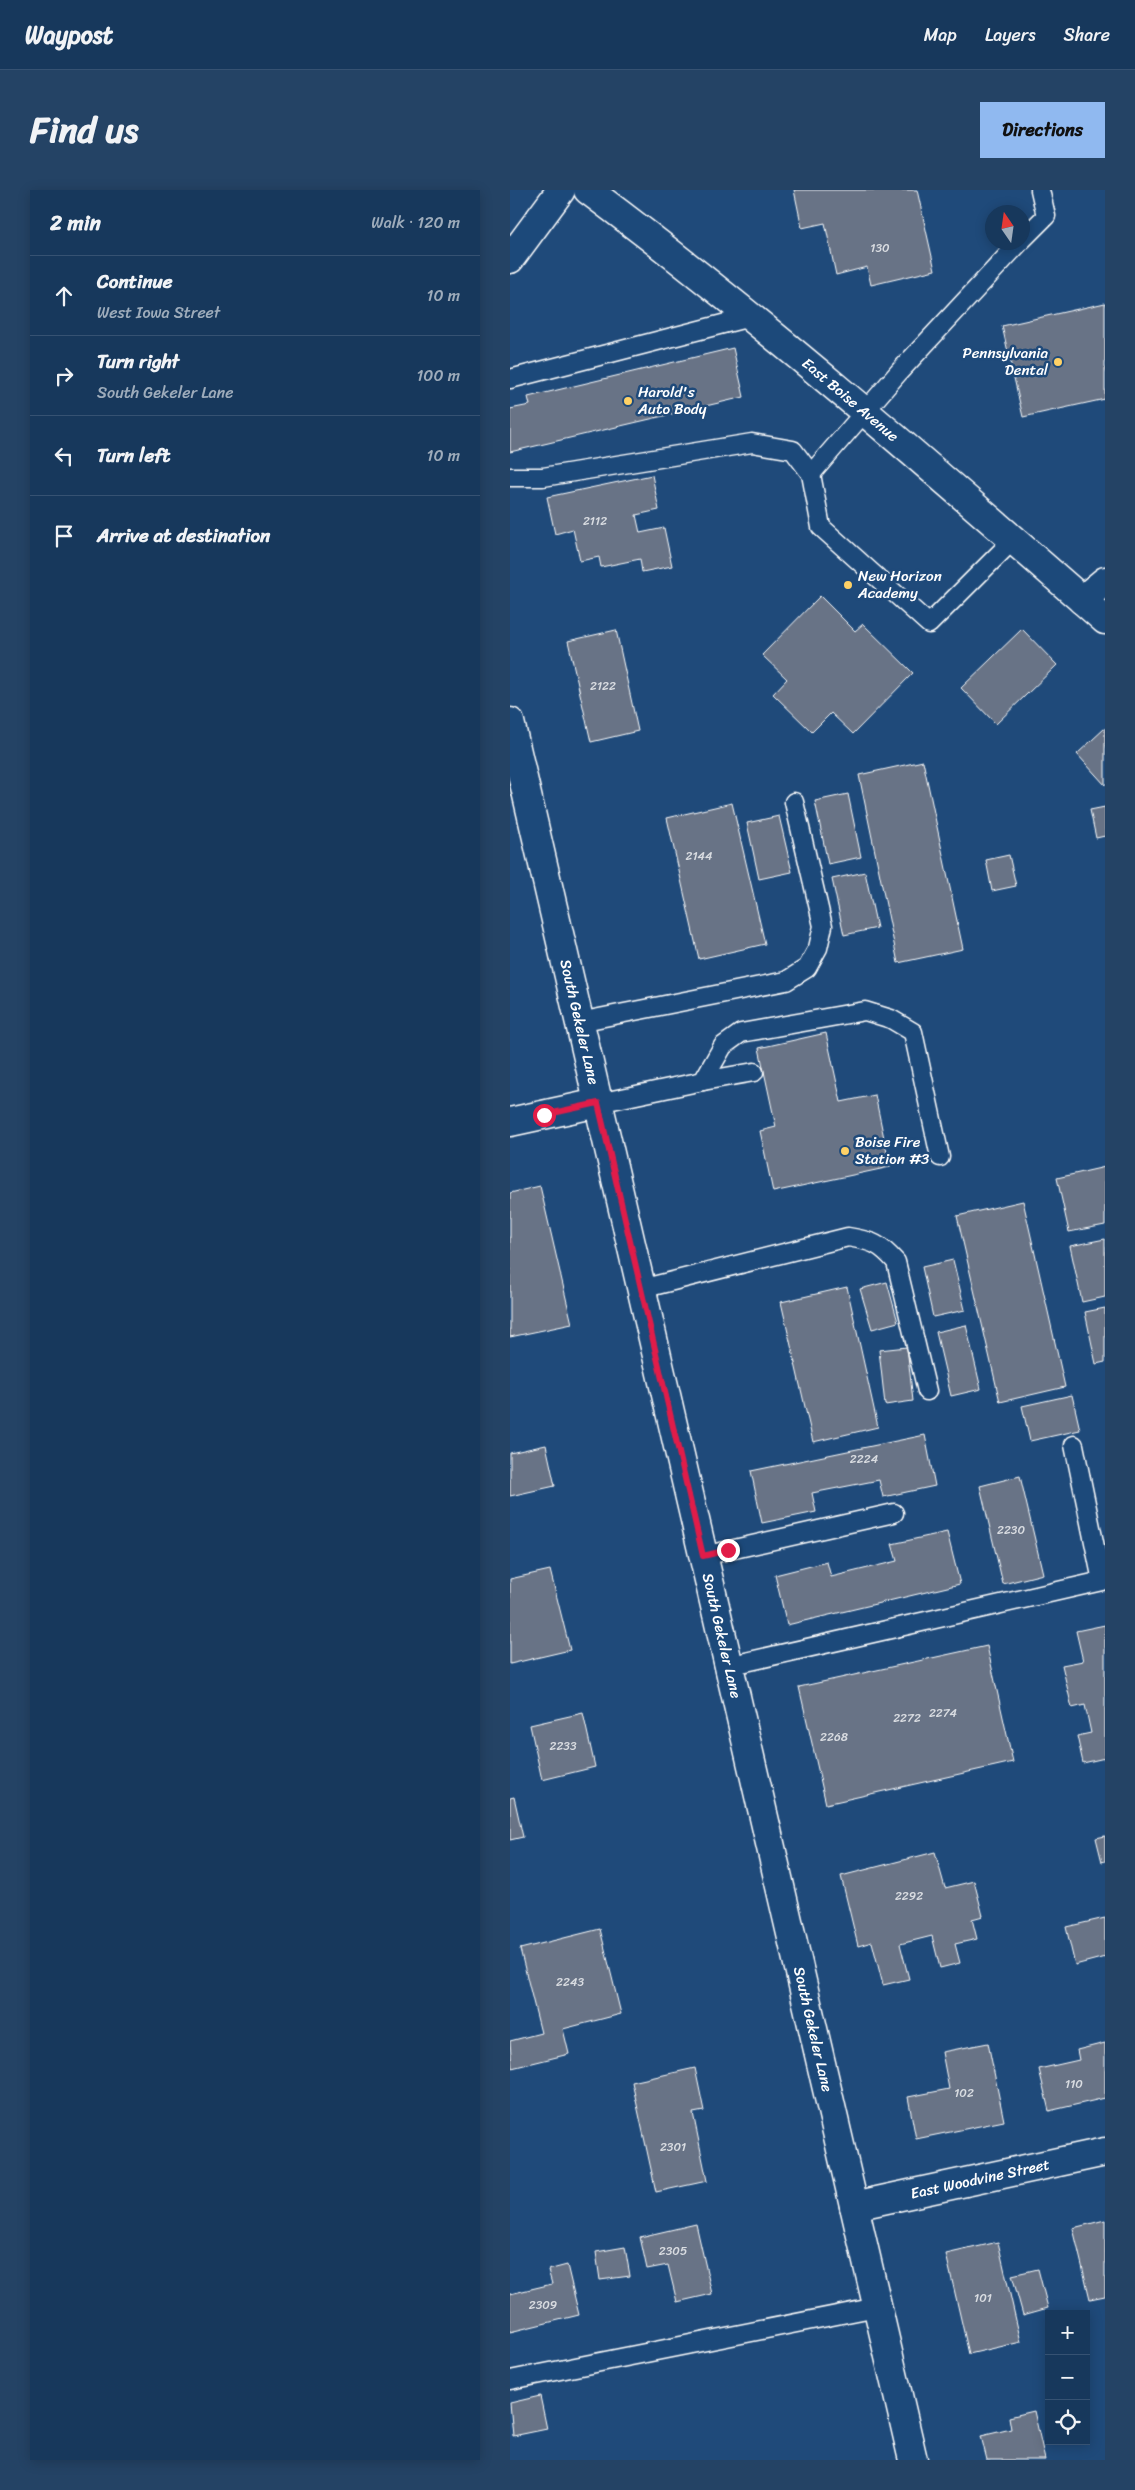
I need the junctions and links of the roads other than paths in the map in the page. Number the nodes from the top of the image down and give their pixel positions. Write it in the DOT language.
graph roads {
  1 [pos="562,190"];
  2 [pos="588,190"];
  3 [pos="1040,190"];
  4 [pos="1030,233"];
  5 [pos="1014,250"];
  6 [pos="510,259"];
  7 [pos="750,317"];
  8 [pos="510,379"];
  9 [pos="866,411"];
  10 [pos="811,474"];
  11 [pos="510,477"];
  12 [pos="1013,540"];
  13 [pos="1105,581"];
  14 [pos="1082,600"];
  15 [pos="1105,620"];
  16 [pos="510,722"];
  17 [pos="794,802"];
  18 [pos="579,1022"];
  19 [pos="754,1072"];
  20 [pos="703,1081"];
  21 [pos="598,1103"];
  22 [pos="510,1122"];
  23 [pos="940,1157"];
  24 [pos="641,1289"];
  25 [pos="927,1391"];
  26 [pos="1074,1445"];
  27 [pos="894,1513"];
  28 [pos="703,1556"];
  29 [pos="728,1666"];
  30 [pos="1105,2152"];
  31 [pos="854,2206"];
  32 [pos="877,2307"];
  33 [pos="510,2380"];
  34 [pos="913,2460"];
  1 -- 6 [label="street"];
  2 -- 7 [label="street, East Boise Avenue"];
  3 -- 4 [label="lane"];
  5 -- 9 [label="lane"];
  7 -- 8 [label="lane"];
  7 -- 9 [label="street, East Boise Avenue"];
  9 -- 10 [label="lane"];
  9 -- 12 [label="street, East Boise Avenue"];
  10 -- 11 [label="lane"];
  10 -- 12 [label="lane"];
  12 -- 14 [label="street, East Boise Avenue"];
  13 -- 14 [label="street"];
  14 -- 15 [label="street, East Boise Avenue"];
  16 -- 18 [label="street, South Gekeler Lane"];
  17 -- 18 [label="lane"];
  18 -- 21 [label="street, South Gekeler Lane"];
  19 -- 20 [label="lane"];
  20 -- 21 [label="lane"];
  20 -- 23 [label="lane"];
  21 -- 22 [label="street"];
  21 -- 24 [label="street, South Gekeler Lane"];
  24 -- 25 [label="lane"];
  24 -- 28 [label="street, South Gekeler Lane"];
  26 -- 29 [label="lane"];
  27 -- 28 [label="lane"];
  28 -- 29 [label="street, South Gekeler Lane"];
  29 -- 31 [label="street, South Gekeler Lane"];
  30 -- 31 [label="street, East Woodvine Street"];
  31 -- 32 [label="street, South Gekeler Lane"];
  32 -- 33 [label="lane"];
  32 -- 34 [label="street, South Gekeler Lane"];
}
